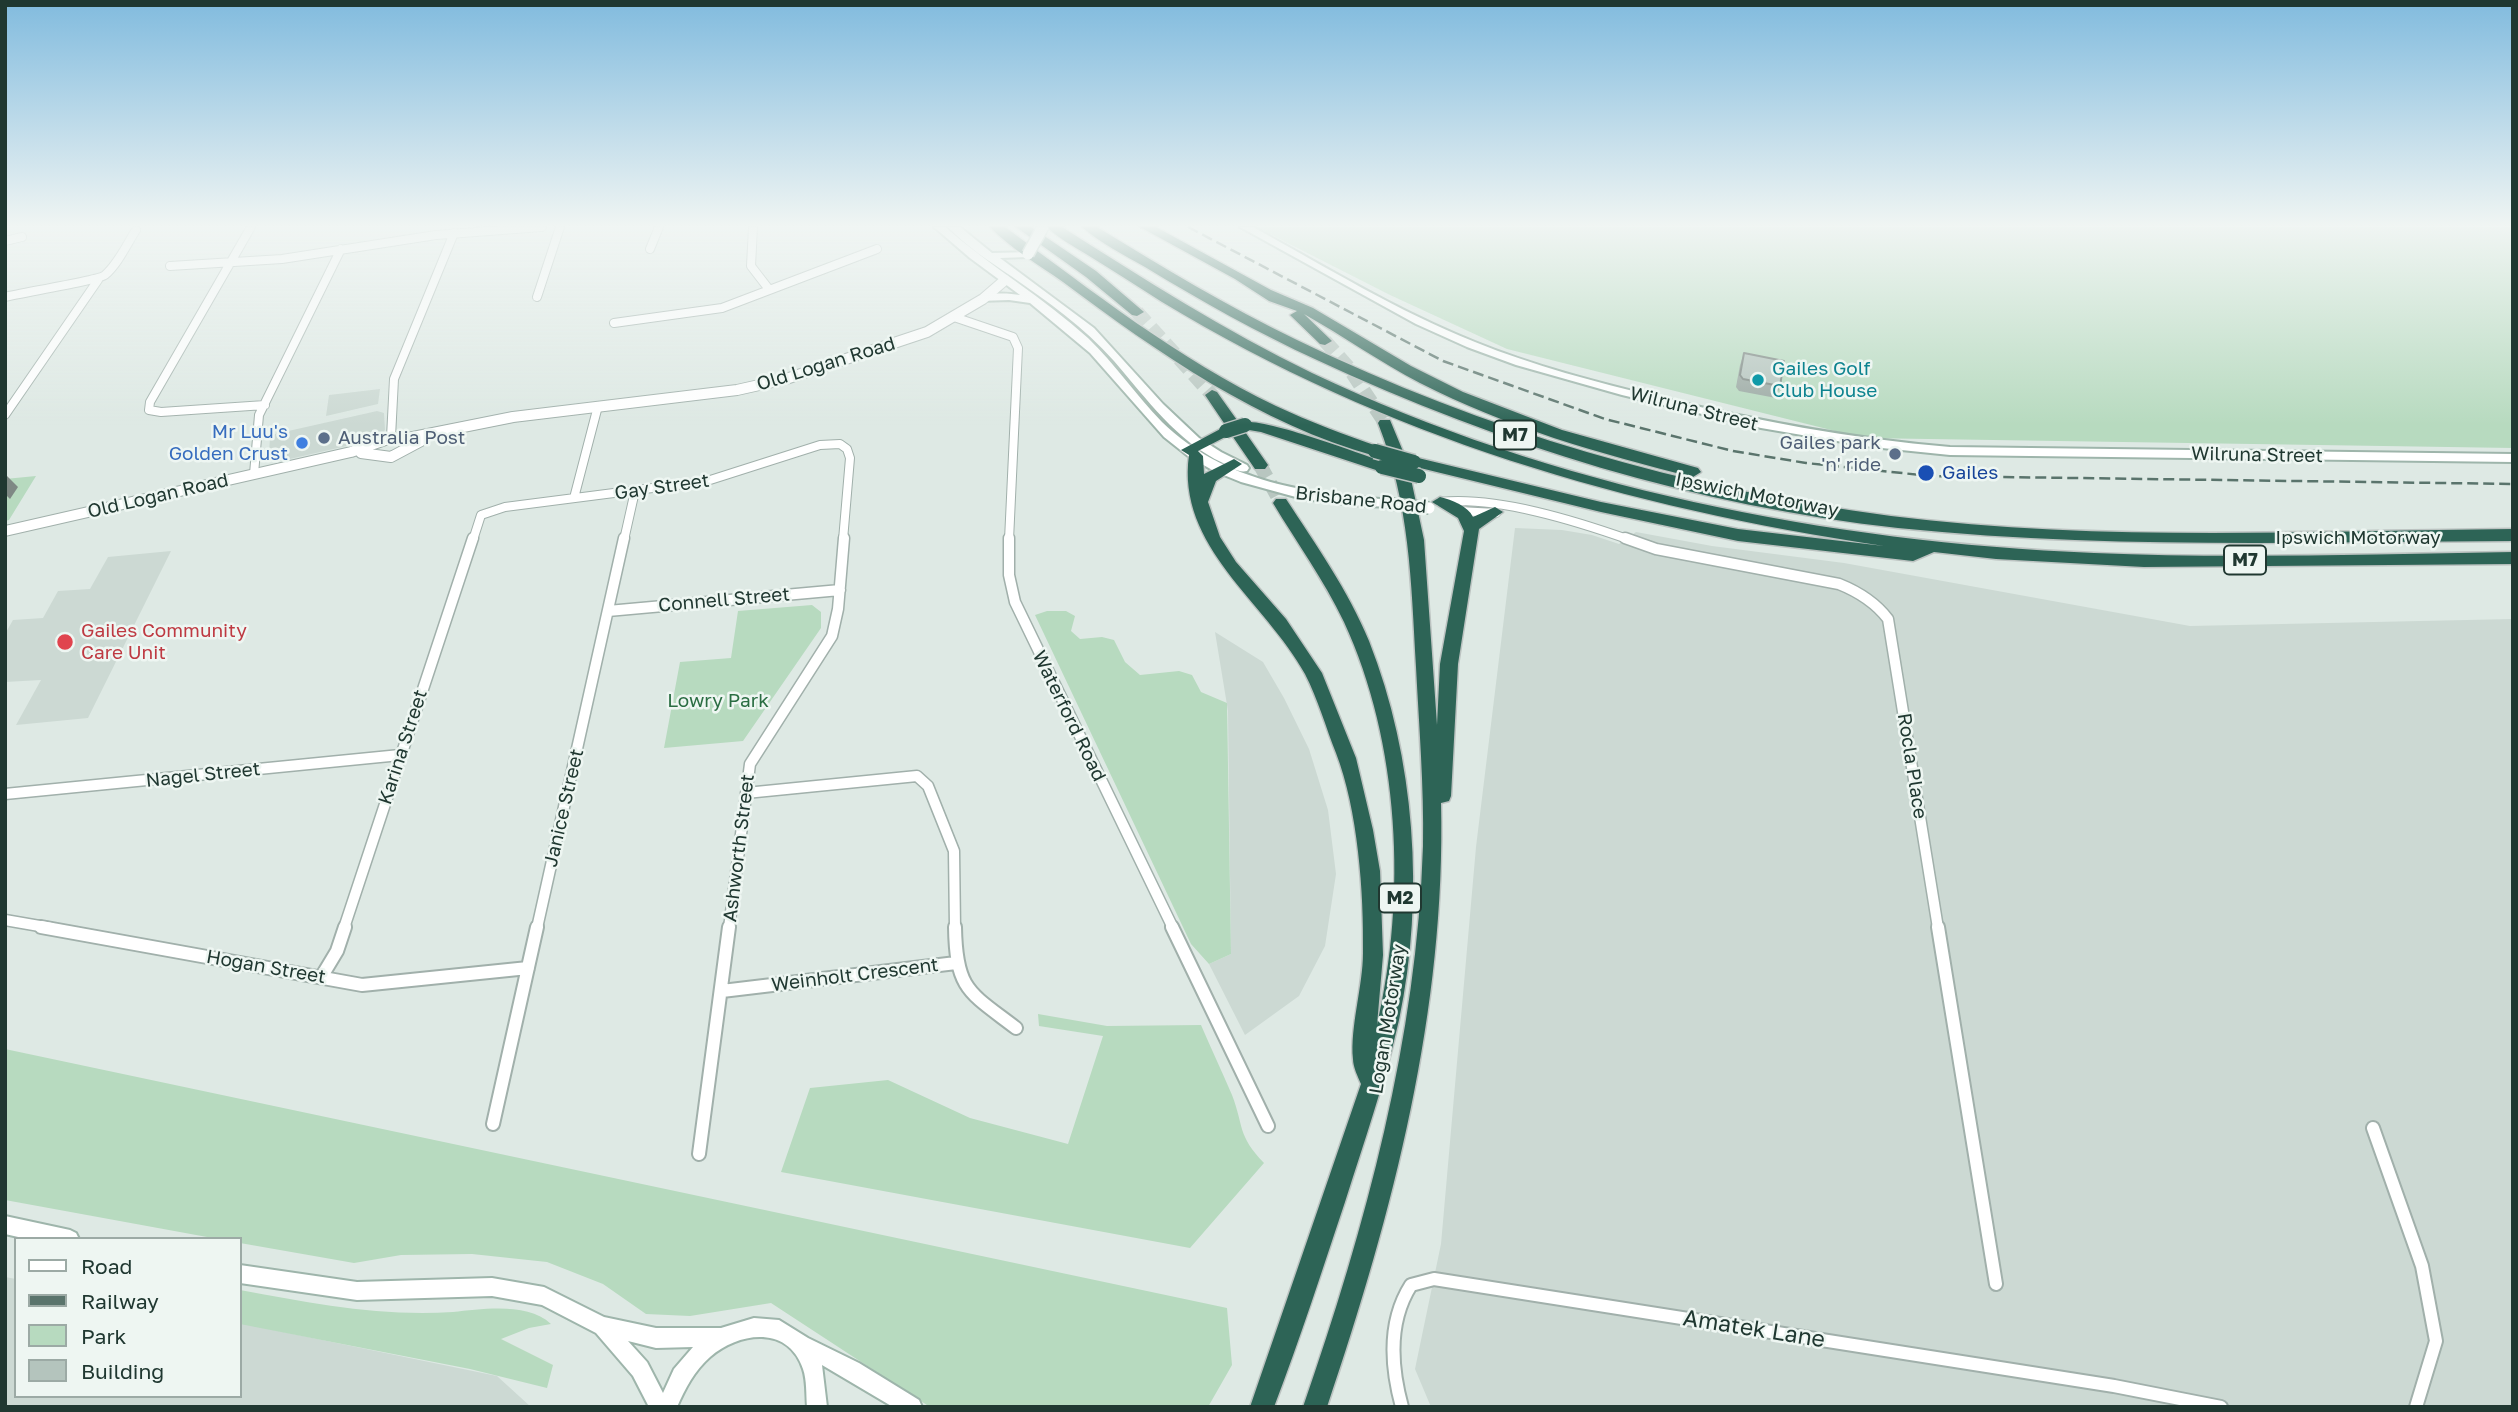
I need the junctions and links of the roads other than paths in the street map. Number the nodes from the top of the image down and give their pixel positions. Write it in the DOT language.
graph roads {
  1 [pos="89,293"];
  2 [pos="213,293"];
  3 [pos="319,293"];
  4 [pos="429,293"];
  5 [pos="538,293"];
  6 [pos="756,293"];
  7 [pos="991,293"];
  8 [pos="1025,293"];
  9 [pos="1032,293"];
  10 [pos="1089,293"];
  11 [pos="1114,293"];
  12 [pos="1159,293"];
  13 [pos="1196,293"];
  14 [pos="1267,293"];
  15 [pos="1366,293"];
  16 [pos="537,297"];
  17 [pos="984,299"];
  18 [pos="1033,301"];
  19 [pos="1137,312"];
  20 [pos="954,317"];
  21 [pos="614,323"];
  22 [pos="1325,341"];
  23 [pos="1212,395"];
  24 [pos="265,404"];
  25 [pos="598,406"];
  26 [pos="5,415"];
  27 [pos="1385,423"];
  28 [pos="391,437"];
  29 [pos="408,442"];
  30 [pos="840,444"];
  31 [pos="378,450"];
  32 [pos="1194,450"];
  33 [pos="2513,458"];
  34 [pos="1259,465"];
  35 [pos="1227,467"];
  36 [pos="1417,469"];
  37 [pos="254,474"];
  38 [pos="635,491"];
  39 [pos="574,498"];
  40 [pos="1281,503"];
  41 [pos="1432,503"];
  42 [pos="1201,504"];
  43 [pos="1459,510"];
  44 [pos="1495,512"];
  45 [pos="1532,514"];
  46 [pos="481,515"];
  47 [pos="1471,526"];
  48 [pos="1980,530"];
  49 [pos="5,531"];
  50 [pos="2513,535"];
  51 [pos="1940,547"];
  52 [pos="2513,558"];
  53 [pos="839,590"];
  54 [pos="608,611"];
  55 [pos="400,755"];
  56 [pos="746,793"];
  57 [pos="5,794"];
  58 [pos="1432,821"];
  59 [pos="5,920"];
  60 [pos="956,962"];
  61 [pos="528,968"];
  62 [pos="322,976"];
  63 [pos="722,991"];
  64 [pos="1016,1028"];
  65 [pos="1371,1083"];
  66 [pos="493,1124"];
  67 [pos="1268,1126"];
  68 [pos="2373,1128"];
  69 [pos="699,1154"];
  70 [pos="5,1225"];
  71 [pos="61,1237"];
  72 [pos="242,1274"];
  73 [pos="1996,1284"];
  74 [pos="602,1326"];
  75 [pos="720,1337"];
  76 [pos="802,1345"];
  77 [pos="660,1407"];
  78 [pos="667,1407"];
  79 [pos="817,1407"];
  80 [pos="912,1407"];
  81 [pos="1262,1407"];
  82 [pos="1315,1407"];
  83 [pos="1402,1407"];
  84 [pos="2221,1407"];
  85 [pos="2416,1407"];
  1 -- 26 [label="street"];
  2 -- 24 [label="street"];
  3 -- 24 [label="street"];
  4 -- 28 [label="street"];
  5 -- 16 [label="street"];
  6 -- 21 [label="street"];
  7 -- 17 [label="street, Old Logan Road"];
  8 -- 18 [label="main road, Brisbane Road"];
  9 -- 32 [label="main road, Brisbane Road"];
  10 -- 36 [label="highway, bridge"];
  11 -- 19 [label="highway"];
  12 -- 51 [label="highway, Ipswich Motorway / M7"];
  13 -- 48 [label="highway, Ipswich Motorway / M7"];
  14 -- 22 [label="highway"];
  14 -- 48 [label="highway"];
  15 -- 33 [label="main road, Wilruna Street"];
  17 -- 18 [label="main road"];
  17 -- 20 [label="street, Old Logan Road"];
  18 -- 32 [label="main road, Brisbane Road"];
  20 -- 25 [label="street, Old Logan Road"];
  20 -- 67 [label="street, Waterford Road"];
  23 -- 34 [label="highway"];
  24 -- 37 [label="street"];
  25 -- 29 [label="street, Old Logan Road"];
  25 -- 39 [label="street"];
  27 -- 58 [label="highway, Logan Motorway / M2"];
  28 -- 29 [label="street"];
  28 -- 31 [label="street"];
  29 -- 31 [label="street, Old Logan Road"];
  30 -- 38 [label="street, Gay Street"];
  30 -- 53 [label="street, Ashworth Street"];
  31 -- 37 [label="street, Old Logan Road"];
  32 -- 35 [label="main road, Brisbane Road"];
  32 -- 36 [label="highway, bridge"];
  32 -- 42 [label="highway"];
  35 -- 41 [label="main road, Brisbane Road, bridge"];
  35 -- 42 [label="highway"];
  36 -- 51 [label="highway"];
  37 -- 49 [label="street, Old Logan Road"];
  38 -- 39 [label="street, Gay Street"];
  38 -- 54 [label="street, Janice Street"];
  39 -- 46 [label="street, Gay Street"];
  40 -- 65 [label="highway, Logan Motorway / M2"];
  41 -- 43 [label="highway"];
  41 -- 45 [label="street, Rocla Place"];
  42 -- 65 [label="highway"];
  43 -- 44 [label="street, Rocla Place"];
  43 -- 47 [label="highway"];
  44 -- 45 [label="street, Rocla Place"];
  44 -- 47 [label="highway"];
  45 -- 73 [label="street, Rocla Place"];
  46 -- 55 [label="street, Karina Street"];
  47 -- 58 [label="highway"];
  48 -- 50 [label="highway, Ipswich Motorway / M7"];
  51 -- 52 [label="highway, Ipswich Motorway / M7"];
  53 -- 54 [label="street, Connell Street"];
  53 -- 56 [label="street, Ashworth Street"];
  54 -- 61 [label="street, Janice Street"];
  55 -- 57 [label="street, Nagel Street"];
  55 -- 62 [label="street, Karina Street"];
  56 -- 60 [label="street, Weinholt Crescent"];
  56 -- 63 [label="street, Ashworth Street"];
  58 -- 82 [label="highway, Logan Motorway / M2"];
  59 -- 62 [label="street, Hogan Street"];
  60 -- 63 [label="street, Weinholt Crescent"];
  60 -- 64 [label="street"];
  61 -- 62 [label="street, Hogan Street"];
  61 -- 66 [label="street, Janice Street"];
  63 -- 69 [label="street, Ashworth Street"];
  65 -- 81 [label="highway, Logan Motorway / M2"];
  68 -- 85 [label="street"];
  70 -- 71 [label="main road"];
  72 -- 74 [label="main road"];
  74 -- 75 [label="main road"];
  74 -- 77 [label="main road"];
  75 -- 76 [label="main road"];
  75 -- 78 [label="main road"];
  76 -- 79 [label="main road"];
  76 -- 80 [label="main road"];
  83 -- 84 [label="street, Amatek Lane"];
}
